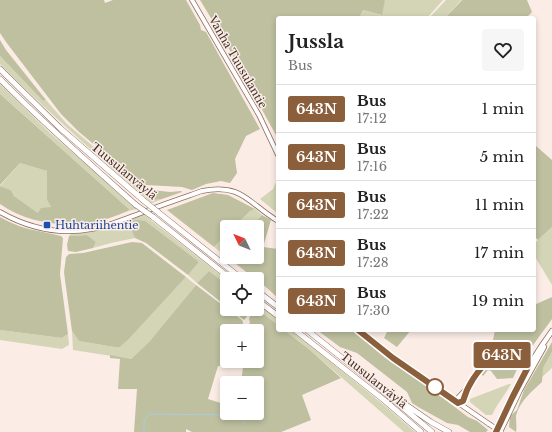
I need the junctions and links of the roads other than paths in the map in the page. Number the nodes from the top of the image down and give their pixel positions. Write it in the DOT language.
graph roads {
  1 [pos="192,0"];
  2 [pos="0,70"];
  3 [pos="0,79"];
  4 [pos="276,151"];
  5 [pos="0,212"];
  6 [pos="276,220"];
  7 [pos="222,272"];
  8 [pos="233,272"];
  9 [pos="264,297"];
  10 [pos="264,305"];
  11 [pos="276,306"];
  12 [pos="276,314"];
  13 [pos="297,332"];
  14 [pos="310,332"];
  15 [pos="360,332"];
  16 [pos="552,332"];
  17 [pos="531,366"];
  18 [pos="371,381"];
  19 [pos="458,403"];
  20 [pos="419,431"];
  21 [pos="432,432"];
  22 [pos="449,432"];
  23 [pos="496,432"];
  24 [pos="500,432"];
  1 -- 4 [label="main road, Vanha Tuusulantie"];
  2 -- 8 [label="highway, Tuusulanväylä, bridge"];
  3 -- 7 [label="highway, Tuusulanväylä, bridge"];
  5 -- 6 [label="main road"];
  9 -- 11 [label="highway"];
  10 -- 12 [label="highway"];
  13 -- 20 [label="highway, Tuusulanväylä"];
  14 -- 18 [label="highway, Tuusulanväylä"];
  15 -- 19 [label="main road"];
  16 -- 17 [label="main road"];
  17 -- 19 [label="main road"];
  17 -- 23 [label="main road"];
  17 -- 24 [label="main road"];
  18 -- 21 [label="highway, Tuusulanväylä"];
  18 -- 22 [label="highway"];
  19 -- 24 [label="main road, bridge"];
}
